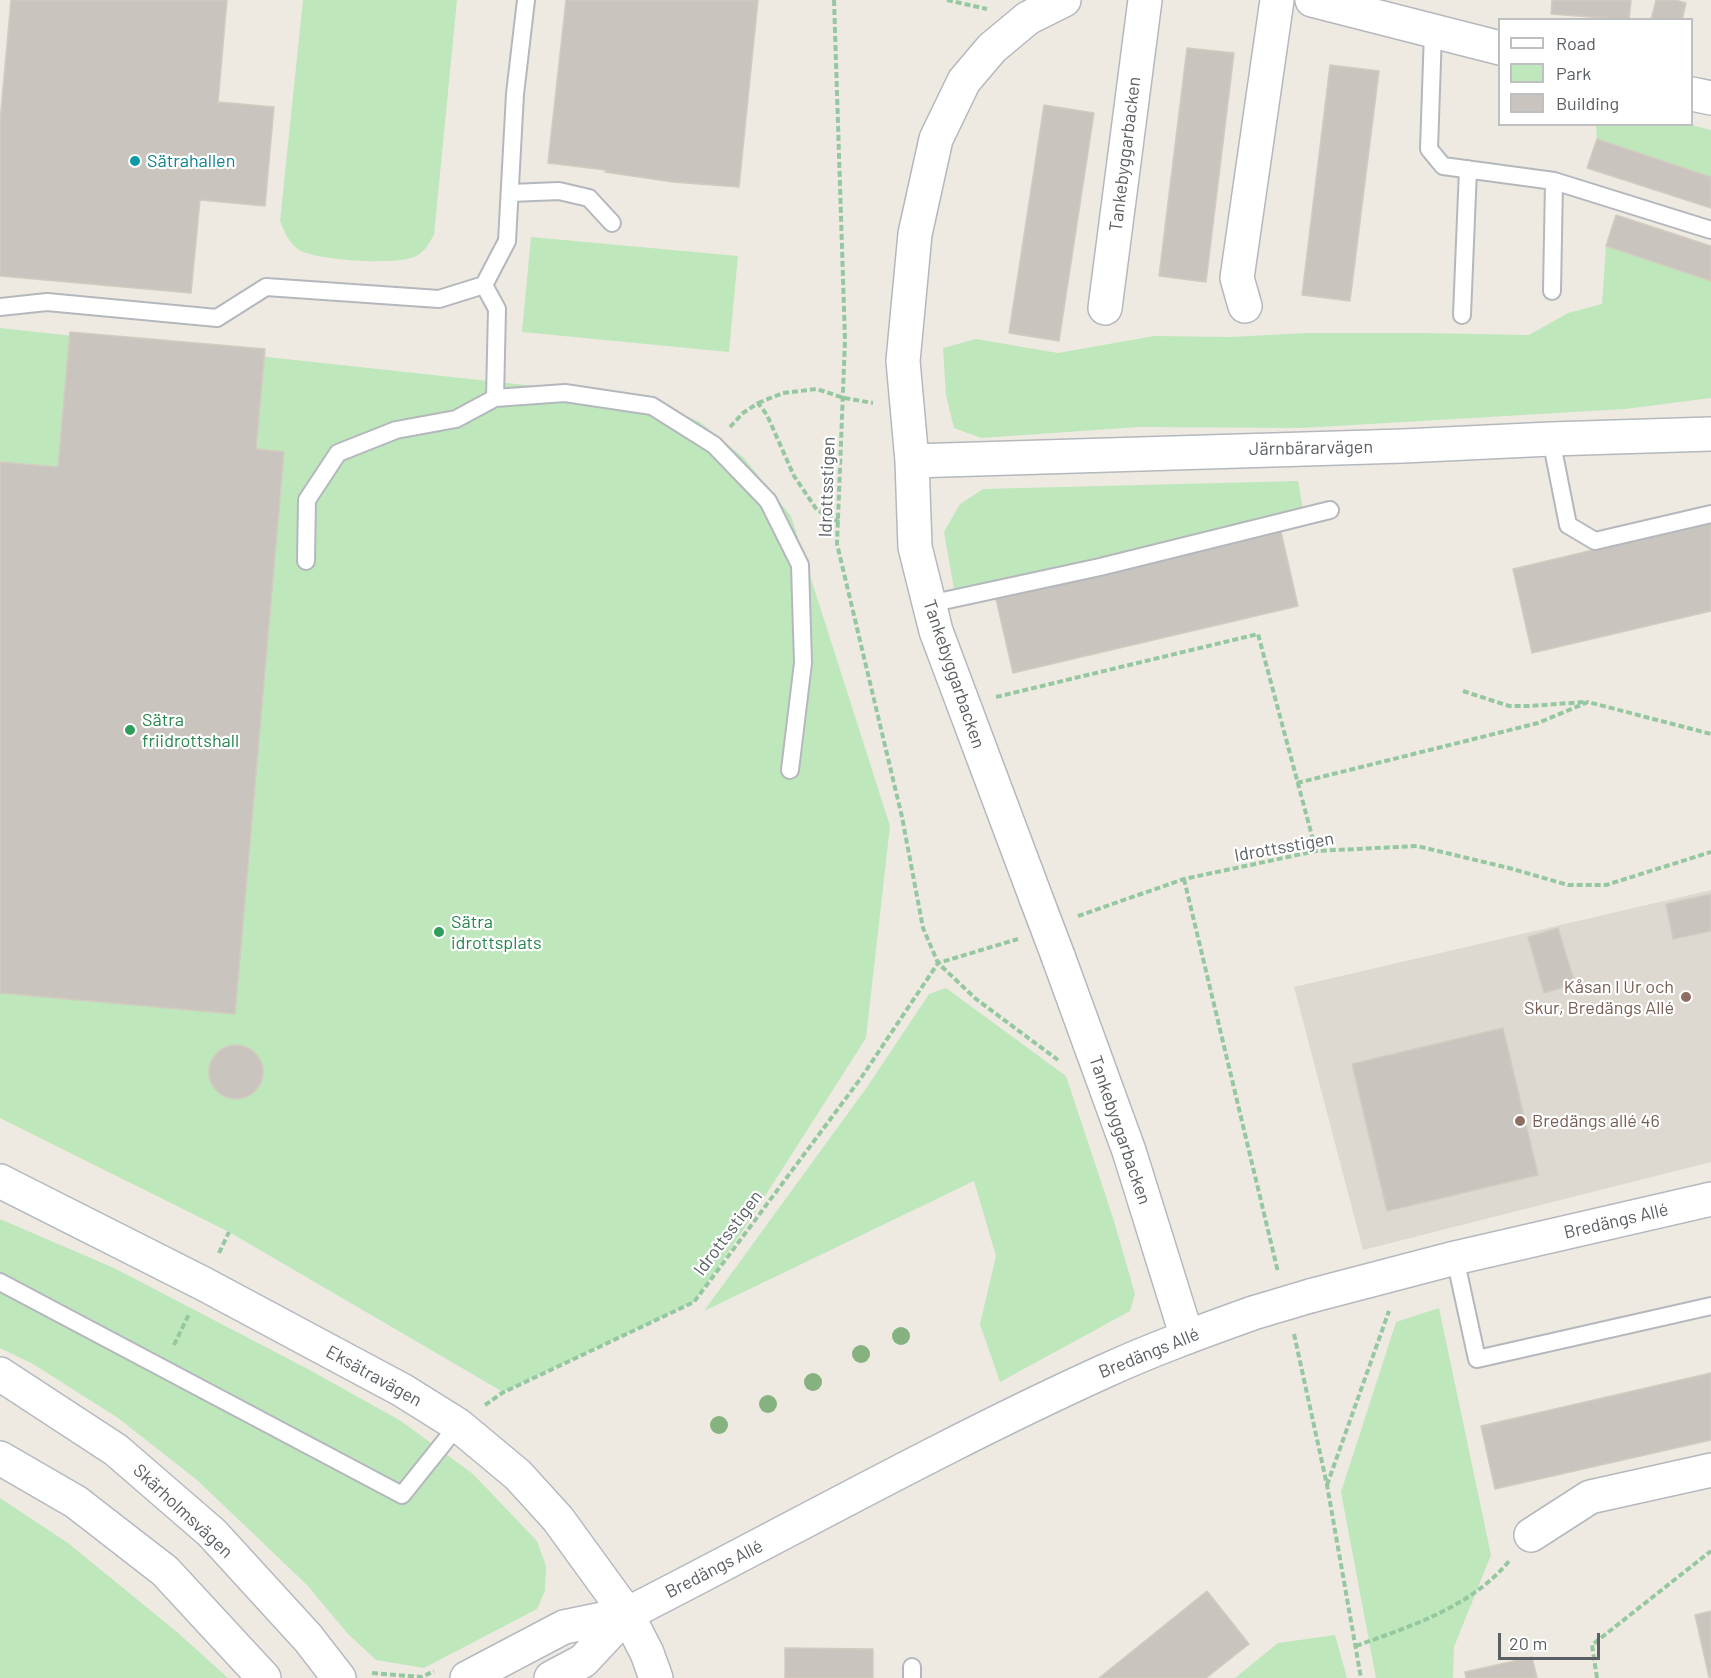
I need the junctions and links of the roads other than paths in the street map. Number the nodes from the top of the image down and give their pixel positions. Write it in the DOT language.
graph roads {
  1 [pos="526,0"];
  2 [pos="1064,0"];
  3 [pos="1145,0"];
  4 [pos="1277,0"];
  5 [pos="1312,0"];
  6 [pos="1433,32"];
  7 [pos="1498,48"];
  8 [pos="1693,94"];
  9 [pos="1711,98"];
  10 [pos="1468,169"];
  11 [pos="1554,181"];
  12 [pos="511,193"];
  13 [pos="612,223"];
  14 [pos="1711,230"];
  15 [pos="484,285"];
  16 [pos="1552,291"];
  17 [pos="1245,306"];
  18 [pos="0,307"];
  19 [pos="1105,308"];
  20 [pos="1462,315"];
  21 [pos="495,398"];
  22 [pos="1711,434"];
  23 [pos="1551,438"];
  24 [pos="912,461"];
  25 [pos="1330,510"];
  26 [pos="1711,514"];
  27 [pos="306,561"];
  28 [pos="929,604"];
  29 [pos="790,770"];
  30 [pos="0,1182"];
  31 [pos="1711,1199"];
  32 [pos="1455,1258"];
  33 [pos="0,1282"];
  34 [pos="1711,1306"];
  35 [pos="1187,1337"];
  36 [pos="0,1374"];
  37 [pos="458,1425"];
  38 [pos="0,1458"];
  39 [pos="1711,1470"];
  40 [pos="1531,1535"];
  41 [pos="627,1614"];
  42 [pos="264,1678"];
  43 [pos="339,1678"];
  44 [pos="467,1678"];
  45 [pos="551,1678"];
  46 [pos="656,1678"];
  1 -- 12 [label="lane"];
  2 -- 24 [label="street, Tankebyggarbacken"];
  3 -- 19 [label="street, Tankebyggarbacken"];
  4 -- 17 [label="street"];
  5 -- 6 [label="street"];
  6 -- 7 [label="street"];
  6 -- 10 [label="lane"];
  8 -- 9 [label="street"];
  10 -- 11 [label="lane"];
  10 -- 20 [label="lane"];
  11 -- 14 [label="lane"];
  11 -- 16 [label="lane"];
  12 -- 13 [label="lane"];
  12 -- 15 [label="lane"];
  15 -- 18 [label="lane"];
  15 -- 21 [label="lane"];
  21 -- 27 [label="lane"];
  21 -- 29 [label="lane"];
  22 -- 23 [label="street, Järnbärarvägen"];
  23 -- 24 [label="street, Järnbärarvägen"];
  23 -- 26 [label="lane"];
  24 -- 28 [label="street, Tankebyggarbacken"];
  25 -- 28 [label="lane"];
  28 -- 35 [label="street, Tankebyggarbacken, bridge"];
  30 -- 37 [label="street, Eksätravägen"];
  31 -- 32 [label="street, Bredängs Allé"];
  32 -- 34 [label="lane"];
  32 -- 35 [label="street, Bredängs Allé, bridge"];
  33 -- 37 [label="lane"];
  35 -- 41 [label="street, Bredängs Allé"];
  36 -- 43 [label="street, Skärholmsvägen"];
  37 -- 41 [label="street, Eksätravägen"];
  38 -- 42 [label="street"];
  39 -- 40 [label="street"];
  41 -- 44 [label="street, Bredängs Allé"];
  41 -- 45 [label="street, Bredängs Allé"];
  41 -- 46 [label="street, Eksätravägen"];
}
